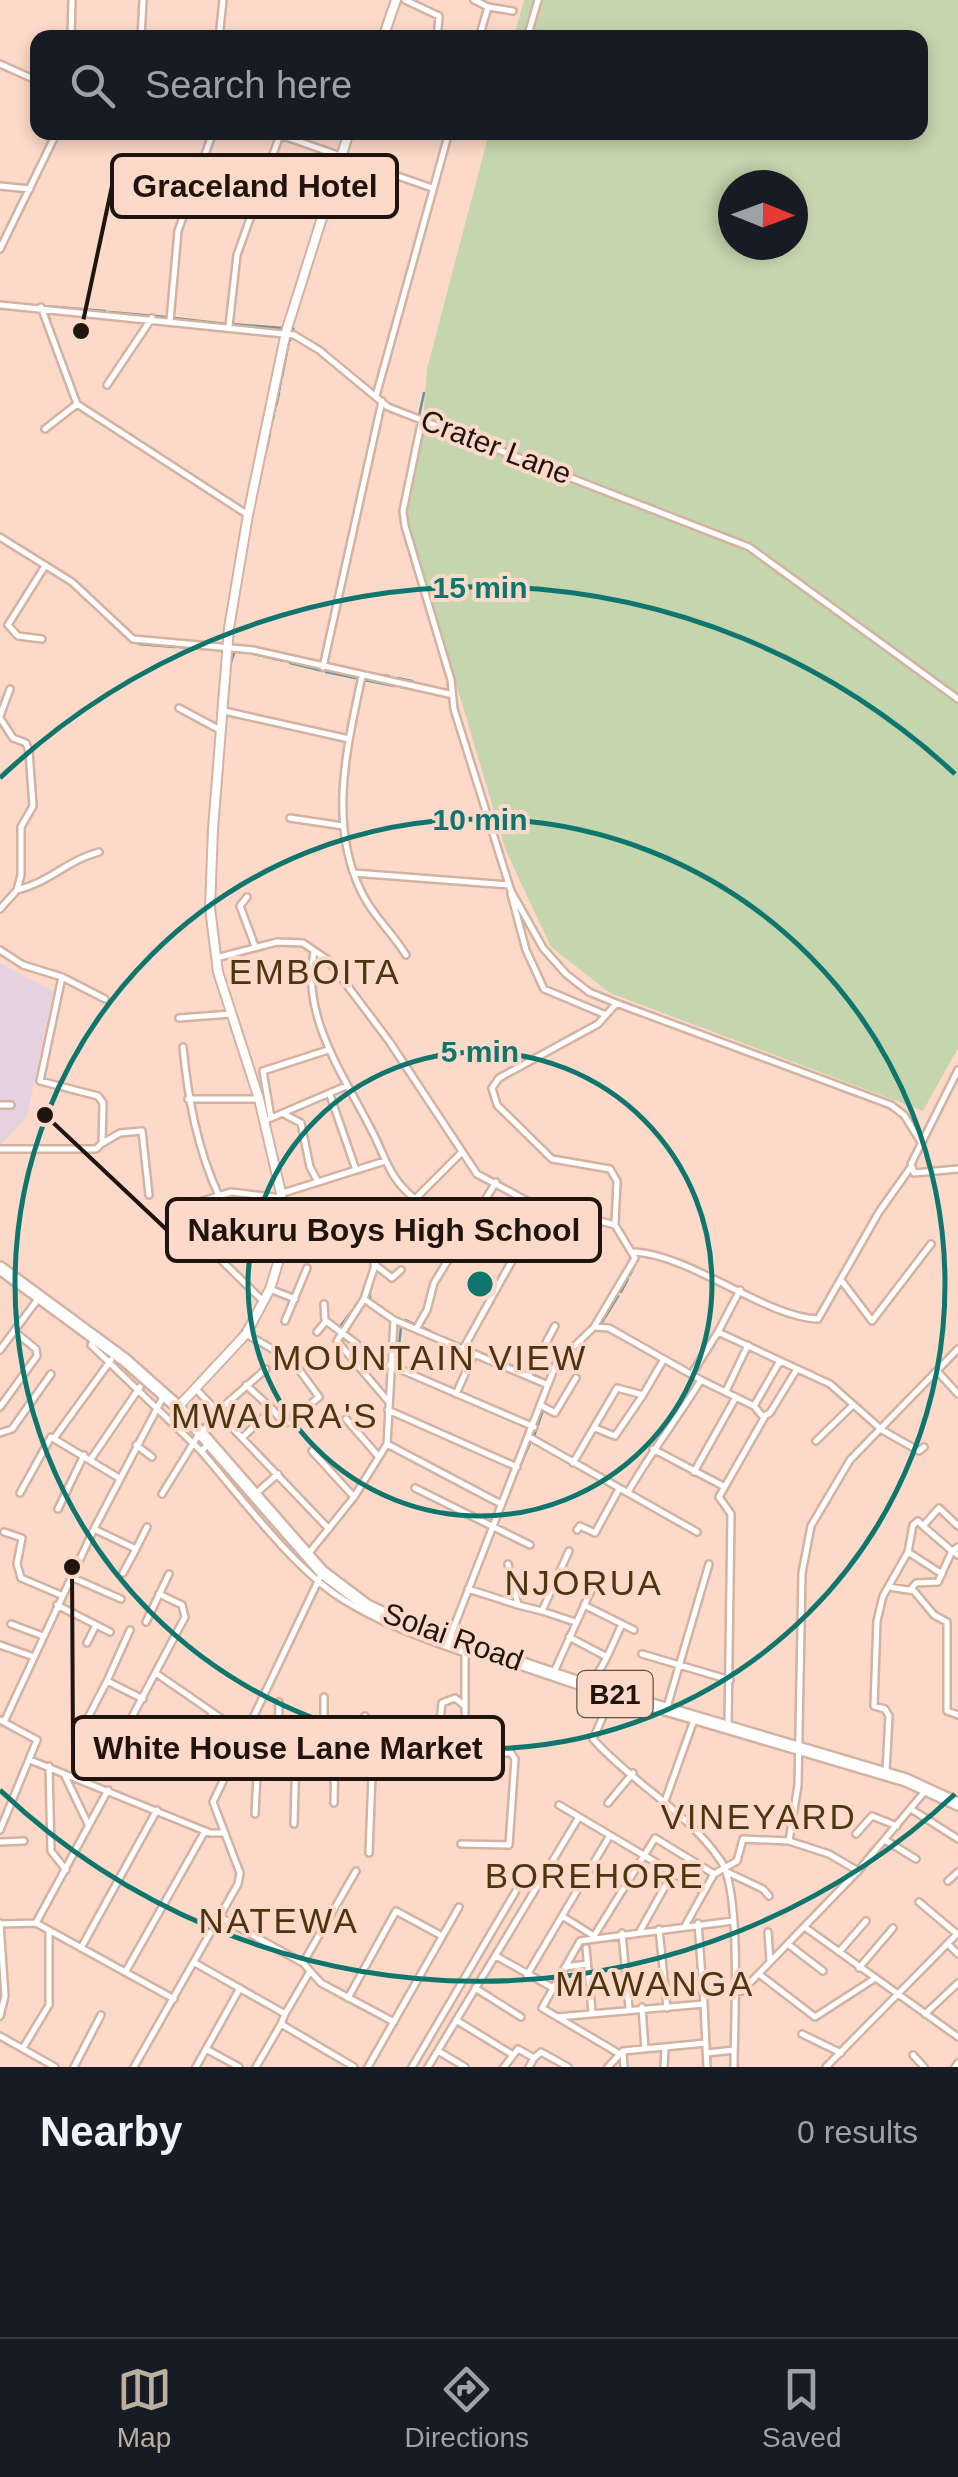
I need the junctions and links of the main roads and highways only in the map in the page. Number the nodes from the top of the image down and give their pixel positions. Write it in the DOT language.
graph roads {
  1 [pos="0,1268"];
  2 [pos="958,1804"];
  1 -- 2 [label="highway, Solai Road / B21"];
}
